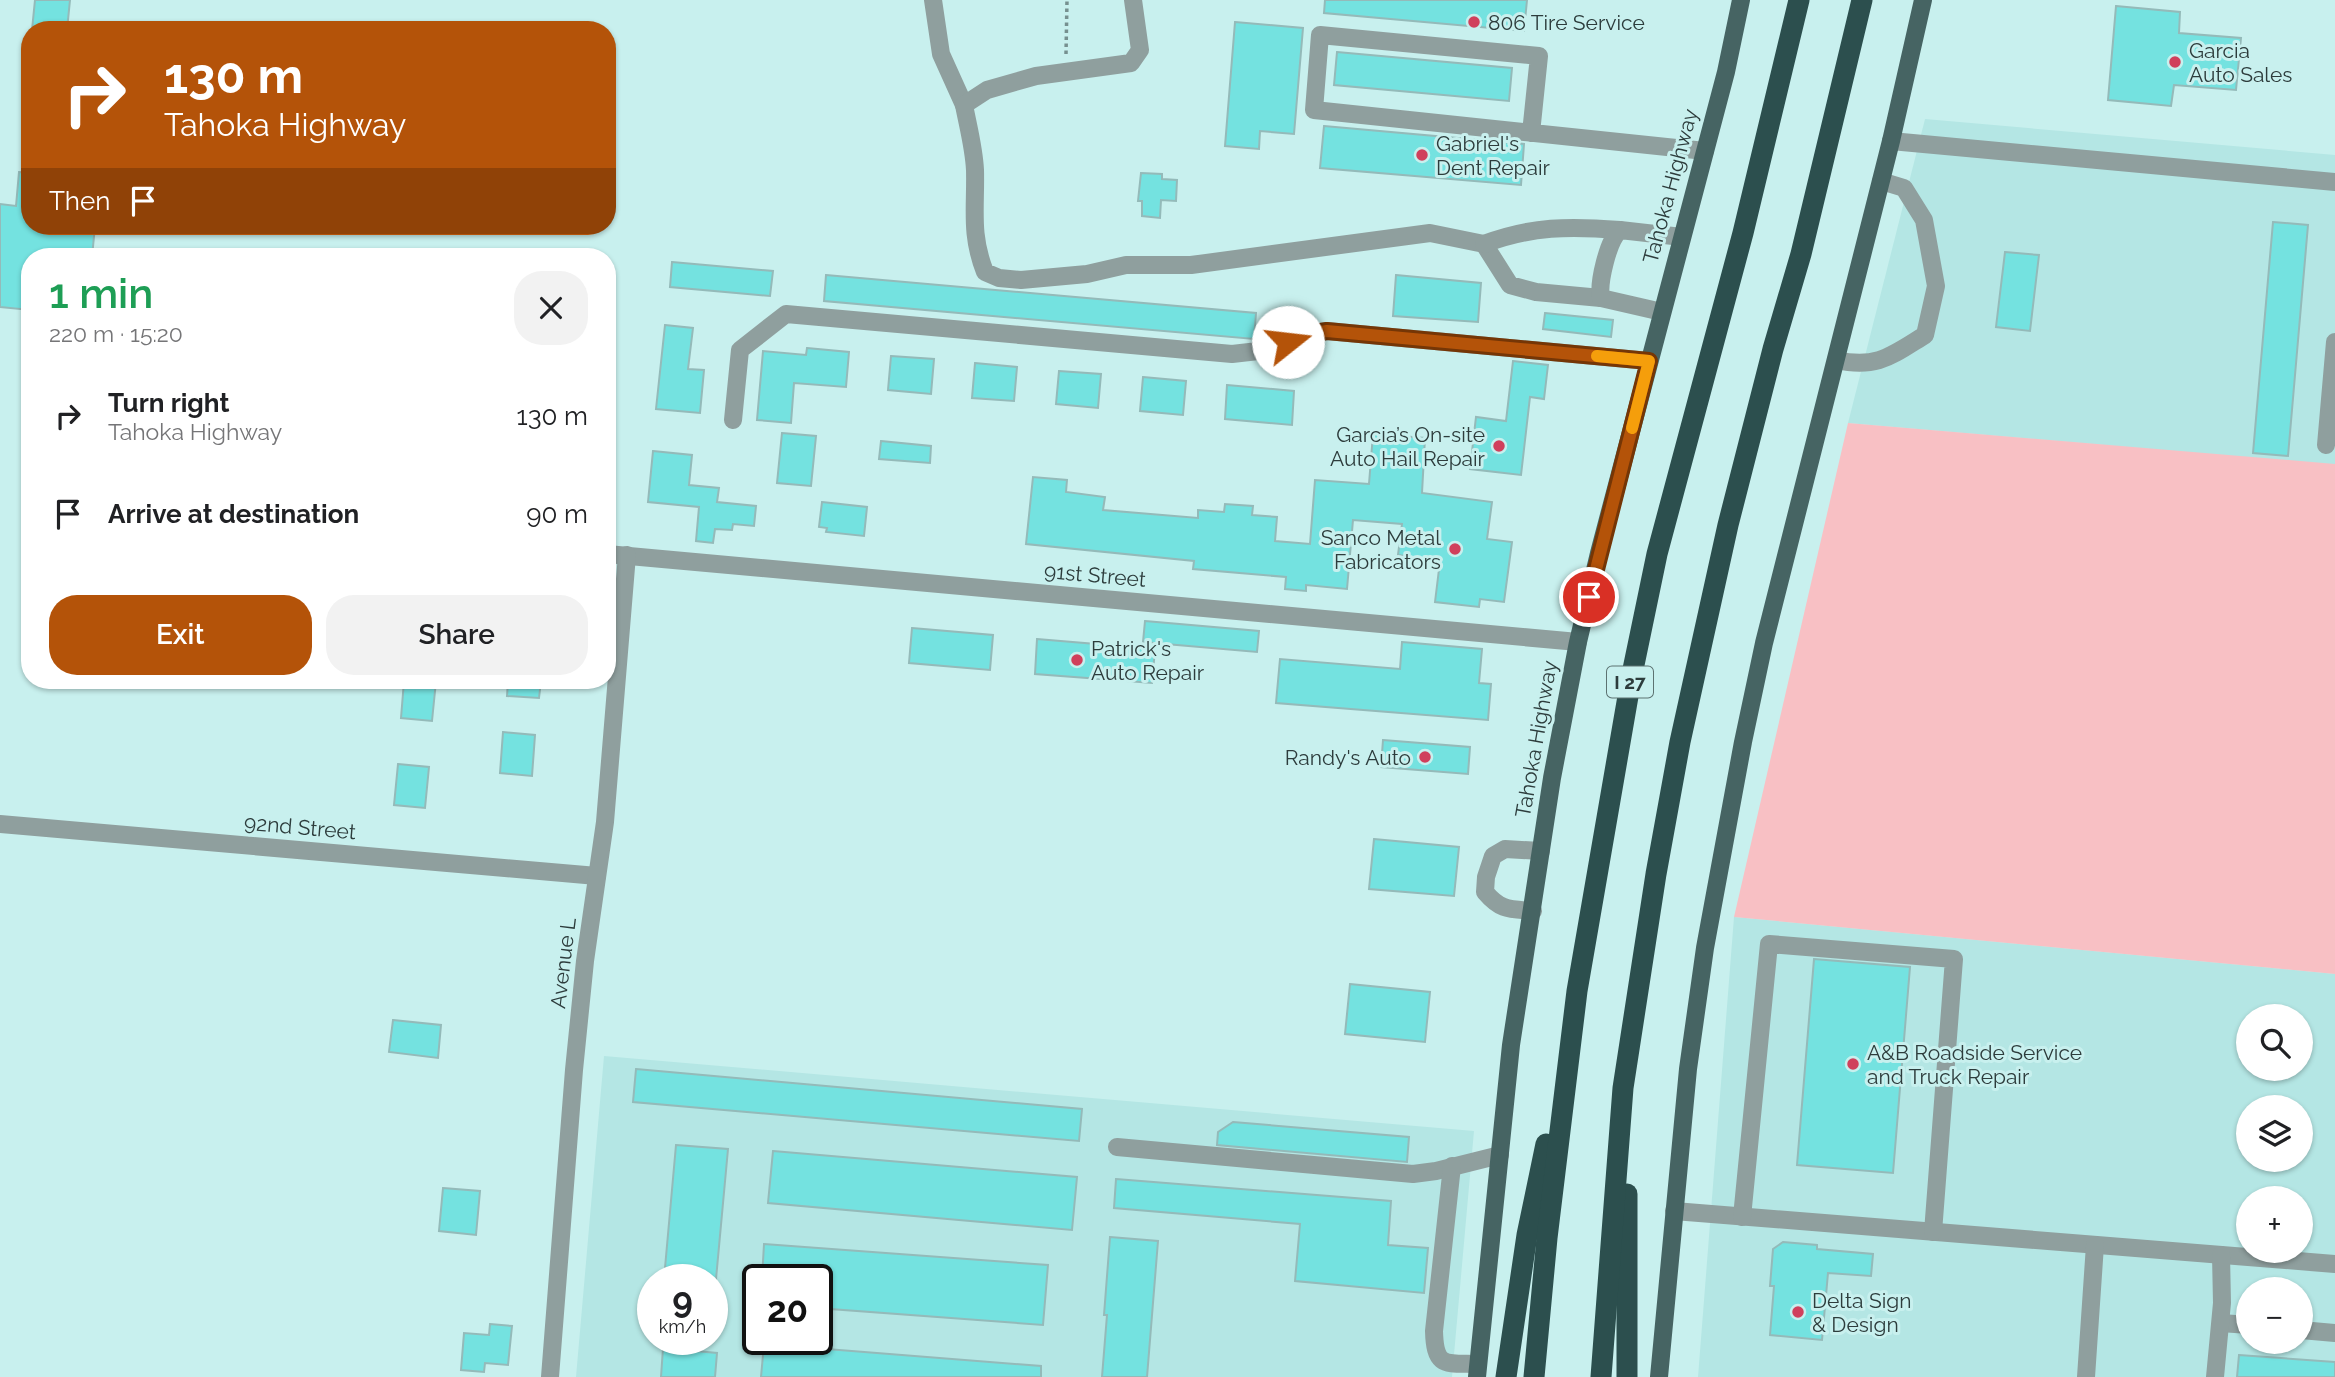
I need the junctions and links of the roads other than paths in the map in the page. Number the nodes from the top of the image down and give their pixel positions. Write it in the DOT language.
graph roads {
  1 [pos="933,0"];
  2 [pos="1133,0"];
  3 [pos="1741,0"];
  4 [pos="1799,0"];
  5 [pos="1862,0"];
  6 [pos="1923,0"];
  7 [pos="964,105"];
  8 [pos="1531,133"];
  9 [pos="1891,141"];
  10 [pos="1705,151"];
  11 [pos="1881,181"];
  12 [pos="2335,182"];
  13 [pos="1620,230"];
  14 [pos="1682,237"];
  15 [pos="1484,244"];
  16 [pos="1601,298"];
  17 [pos="1662,312"];
  18 [pos="2335,342"];
  19 [pos="1836,360"];
  20 [pos="1649,361"];
  21 [pos="733,420"];
  22 [pos="2326,445"];
  23 [pos="616,554"];
  24 [pos="626,555"];
  25 [pos="1578,642"];
  26 [pos="616,676"];
  27 [pos="615,689"];
  28 [pos="0,824"];
  29 [pos="1541,851"];
  30 [pos="597,876"];
  31 [pos="1533,911"];
  32 [pos="1575,1009"];
  33 [pos="1626,1065"];
  34 [pos="1117,1147"];
  35 [pos="1500,1155"];
  36 [pos="1452,1166"];
  37 [pos="1674,1211"];
  38 [pos="1742,1217"];
  39 [pos="1933,1232"];
  40 [pos="2095,1245"];
  41 [pos="2221,1255"];
  42 [pos="2335,1264"];
  43 [pos="2221,1323"];
  44 [pos="2236,1324"];
  45 [pos="2313,1331"];
  46 [pos="2335,1332"];
  47 [pos="1477,1371"];
  48 [pos="550,1377"];
  49 [pos="1506,1377"];
  50 [pos="1534,1377"];
  51 [pos="1601,1377"];
  52 [pos="1628,1377"];
  53 [pos="1658,1377"];
  54 [pos="2086,1377"];
  55 [pos="2215,1377"];
  1 -- 7 [label="street"];
  2 -- 7 [label="street"];
  3 -- 10 [label="main road, Tahoka Highway"];
  4 -- 32 [label="highway, I 27"];
  5 -- 33 [label="highway"];
  6 -- 9 [label="main road"];
  7 -- 15 [label="street"];
  8 -- 8 [label="street"];
  8 -- 10 [label="street"];
  9 -- 11 [label="main road"];
  9 -- 12 [label="street"];
  10 -- 14 [label="main road, Tahoka Highway"];
  11 -- 19 [label="main road"];
  11 -- 19 [label="street"];
  13 -- 14 [label="street"];
  13 -- 15 [label="street"];
  13 -- 16 [label="street"];
  14 -- 17 [label="main road, Tahoka Highway"];
  15 -- 16 [label="street"];
  16 -- 17 [label="street"];
  17 -- 20 [label="main road, Tahoka Highway"];
  18 -- 22 [label="street"];
  19 -- 37 [label="main road"];
  20 -- 21 [label="street"];
  20 -- 25 [label="main road, Tahoka Highway"];
  23 -- 24 [label="street, 91st Street"];
  24 -- 25 [label="street, 91st Street"];
  24 -- 26 [label="street, Avenue L"];
  25 -- 29 [label="main road, Tahoka Highway"];
  27 -- 30 [label="street, Avenue L"];
  28 -- 30 [label="street, 92nd Street"];
  29 -- 31 [label="main road, Tahoka Highway"];
  29 -- 31 [label="street"];
  30 -- 48 [label="street, Avenue L"];
  31 -- 35 [label="main road, Tahoka Highway"];
  32 -- 49 [label="highway"];
  32 -- 50 [label="highway, I 27"];
  33 -- 51 [label="highway"];
  33 -- 52 [label="highway"];
  34 -- 36 [label="street"];
  35 -- 36 [label="street"];
  35 -- 47 [label="main road, Tahoka Highway"];
  36 -- 47 [label="street"];
  37 -- 38 [label="street"];
  37 -- 53 [label="main road"];
  38 -- 39 [label="street"];
  38 -- 39 [label="street"];
  39 -- 40 [label="street"];
  40 -- 41 [label="street"];
  40 -- 54 [label="street"];
  41 -- 42 [label="street"];
  41 -- 43 [label="street"];
  43 -- 44 [label="street"];
  43 -- 55 [label="street"];
  45 -- 46 [label="street"];
}
